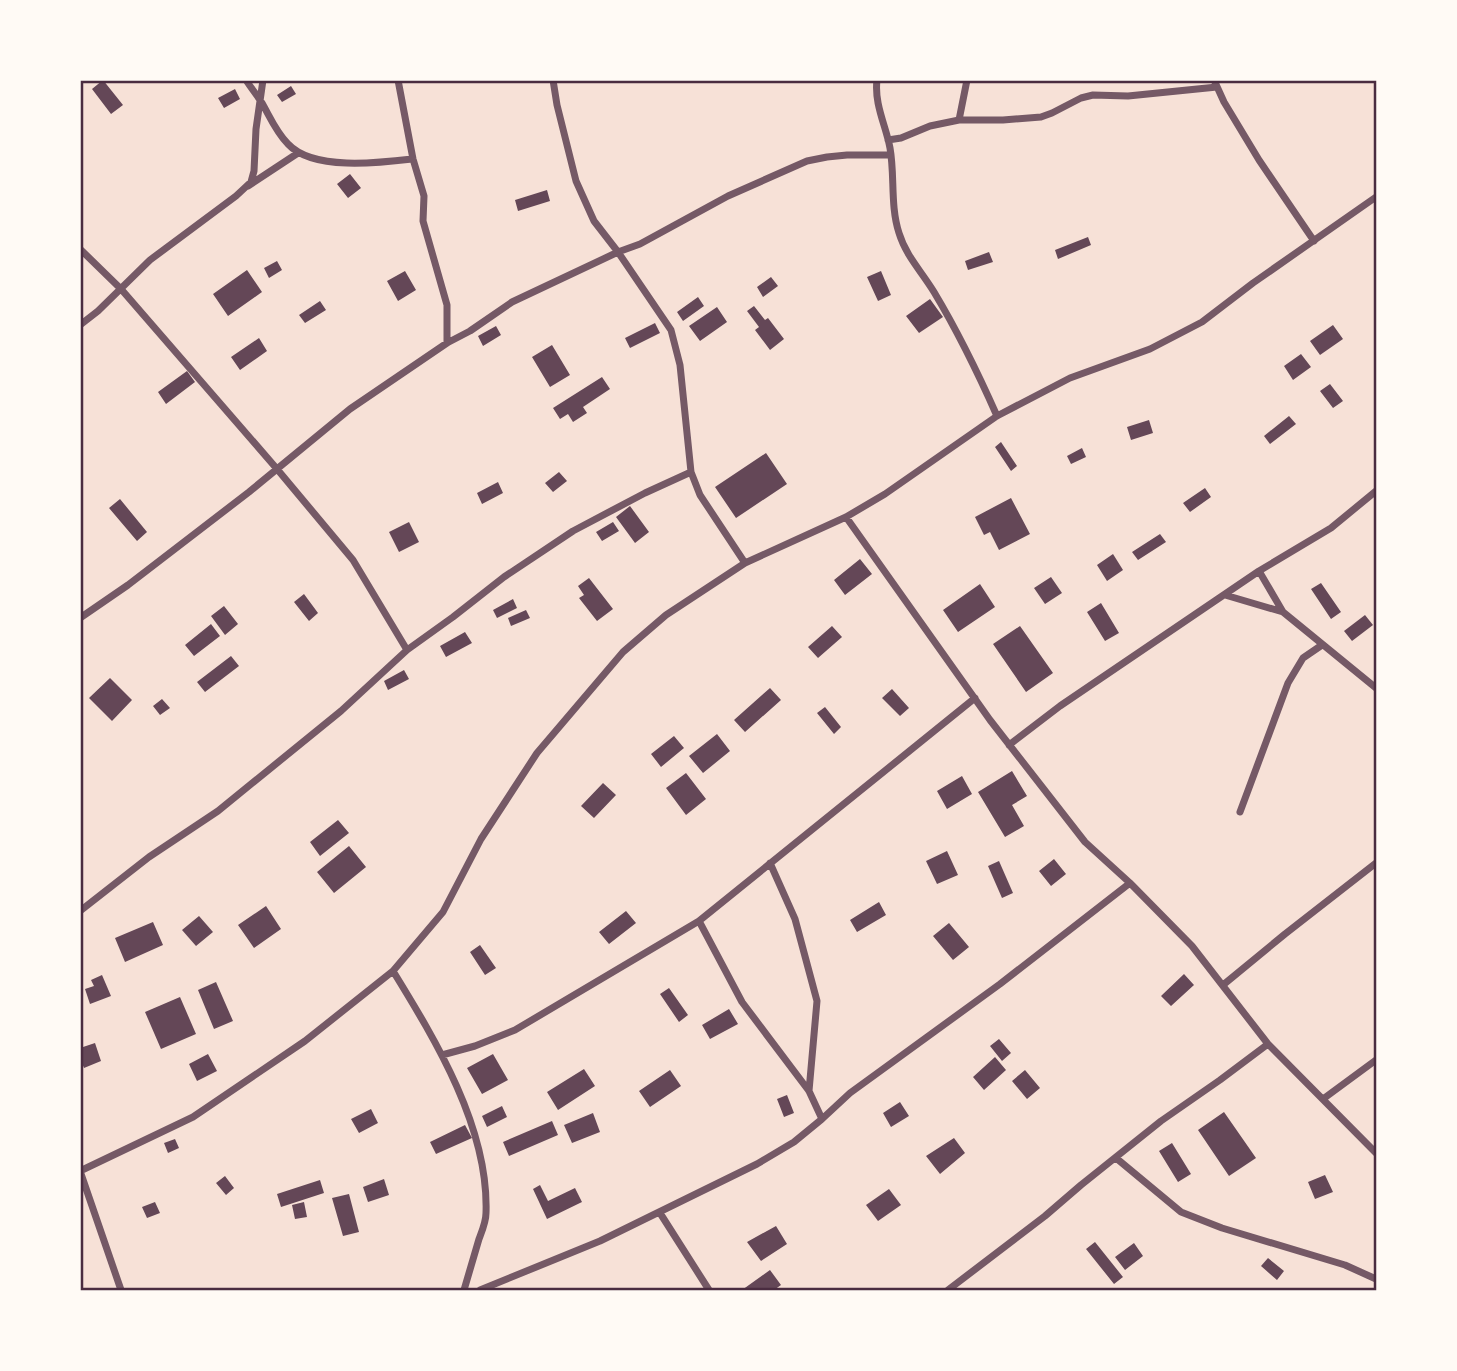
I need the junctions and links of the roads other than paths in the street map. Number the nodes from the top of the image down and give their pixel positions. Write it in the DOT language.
graph roads {
  1 [pos="246,80"];
  2 [pos="262,80"];
  3 [pos="398,80"];
  4 [pos="554,80"];
  5 [pos="877,80"];
  6 [pos="967,80"];
  7 [pos="1215,84"];
  8 [pos="260,100"];
  9 [pos="959,120"];
  10 [pos="888,140"];
  11 [pos="298,153"];
  12 [pos="891,155"];
  13 [pos="413,159"];
  14 [pos="245,189"];
  15 [pos="1377,197"];
  16 [pos="1314,241"];
  17 [pos="80,248"];
  18 [pos="618,252"];
  19 [pos="121,289"];
  20 [pos="80,325"];
  21 [pos="447,343"];
  22 [pos="997,416"];
  23 [pos="277,468"];
  24 [pos="691,472"];
  25 [pos="1377,491"];
  26 [pos="846,517"];
  27 [pos="745,563"];
  28 [pos="1259,571"];
  29 [pos="1225,595"];
  30 [pos="1283,612"];
  31 [pos="80,618"];
  32 [pos="1322,645"];
  33 [pos="407,650"];
  34 [pos="1377,688"];
  35 [pos="975,698"];
  36 [pos="1009,745"];
  37 [pos="1240,812"];
  38 [pos="770,863"];
  39 [pos="1377,863"];
  40 [pos="1130,883"];
  41 [pos="80,911"];
  42 [pos="698,921"];
  43 [pos="393,971"];
  44 [pos="1223,985"];
  45 [pos="1268,1044"];
  46 [pos="442,1055"];
  47 [pos="1377,1060"];
  48 [pos="809,1091"];
  49 [pos="1324,1099"];
  50 [pos="822,1119"];
  51 [pos="1377,1153"];
  52 [pos="1116,1158"];
  53 [pos="81,1171"];
  54 [pos="660,1213"];
  55 [pos="1377,1279"];
  56 [pos="121,1290"];
  57 [pos="464,1290"];
  58 [pos="480,1290"];
  59 [pos="709,1290"];
  60 [pos="948,1290"];
  1 -- 8 [label="street"];
  2 -- 8 [label="street"];
  3 -- 13 [label="street"];
  4 -- 18 [label="street"];
  5 -- 10 [label="street"];
  6 -- 9 [label="street"];
  7 -- 9 [label="street"];
  7 -- 16 [label="street"];
  8 -- 11 [label="street"];
  8 -- 14 [label="street"];
  9 -- 10 [label="street"];
  10 -- 12 [label="street"];
  11 -- 13 [label="street"];
  11 -- 14 [label="street"];
  12 -- 18 [label="street"];
  12 -- 22 [label="street"];
  13 -- 21 [label="street"];
  14 -- 19 [label="street"];
  15 -- 16 [label="street"];
  16 -- 22 [label="street"];
  17 -- 19 [label="street"];
  18 -- 21 [label="street"];
  18 -- 24 [label="street"];
  19 -- 20 [label="street"];
  19 -- 23 [label="street"];
  21 -- 23 [label="street"];
  22 -- 26 [label="street"];
  23 -- 31 [label="street"];
  23 -- 33 [label="street"];
  24 -- 27 [label="street"];
  24 -- 33 [label="street"];
  25 -- 28 [label="street"];
  26 -- 27 [label="street"];
  26 -- 35 [label="street"];
  27 -- 43 [label="street"];
  28 -- 29 [label="street"];
  28 -- 30 [label="street"];
  29 -- 30 [label="street"];
  29 -- 36 [label="street"];
  30 -- 32 [label="street"];
  32 -- 34 [label="street"];
  32 -- 37 [label="street"];
  33 -- 41 [label="street"];
  35 -- 36 [label="street"];
  35 -- 38 [label="street"];
  36 -- 40 [label="street"];
  38 -- 42 [label="street"];
  38 -- 48 [label="street"];
  39 -- 44 [label="street"];
  40 -- 44 [label="street"];
  40 -- 50 [label="street"];
  42 -- 46 [label="street"];
  42 -- 48 [label="street"];
  43 -- 46 [label="street"];
  43 -- 53 [label="street"];
  44 -- 45 [label="street"];
  45 -- 49 [label="street"];
  45 -- 52 [label="street"];
  46 -- 57 [label="street"];
  47 -- 49 [label="street"];
  48 -- 50 [label="street"];
  49 -- 51 [label="street"];
  50 -- 54 [label="street"];
  52 -- 55 [label="street"];
  52 -- 60 [label="street"];
  53 -- 56 [label="street"];
  54 -- 58 [label="street"];
  54 -- 59 [label="street"];
}
